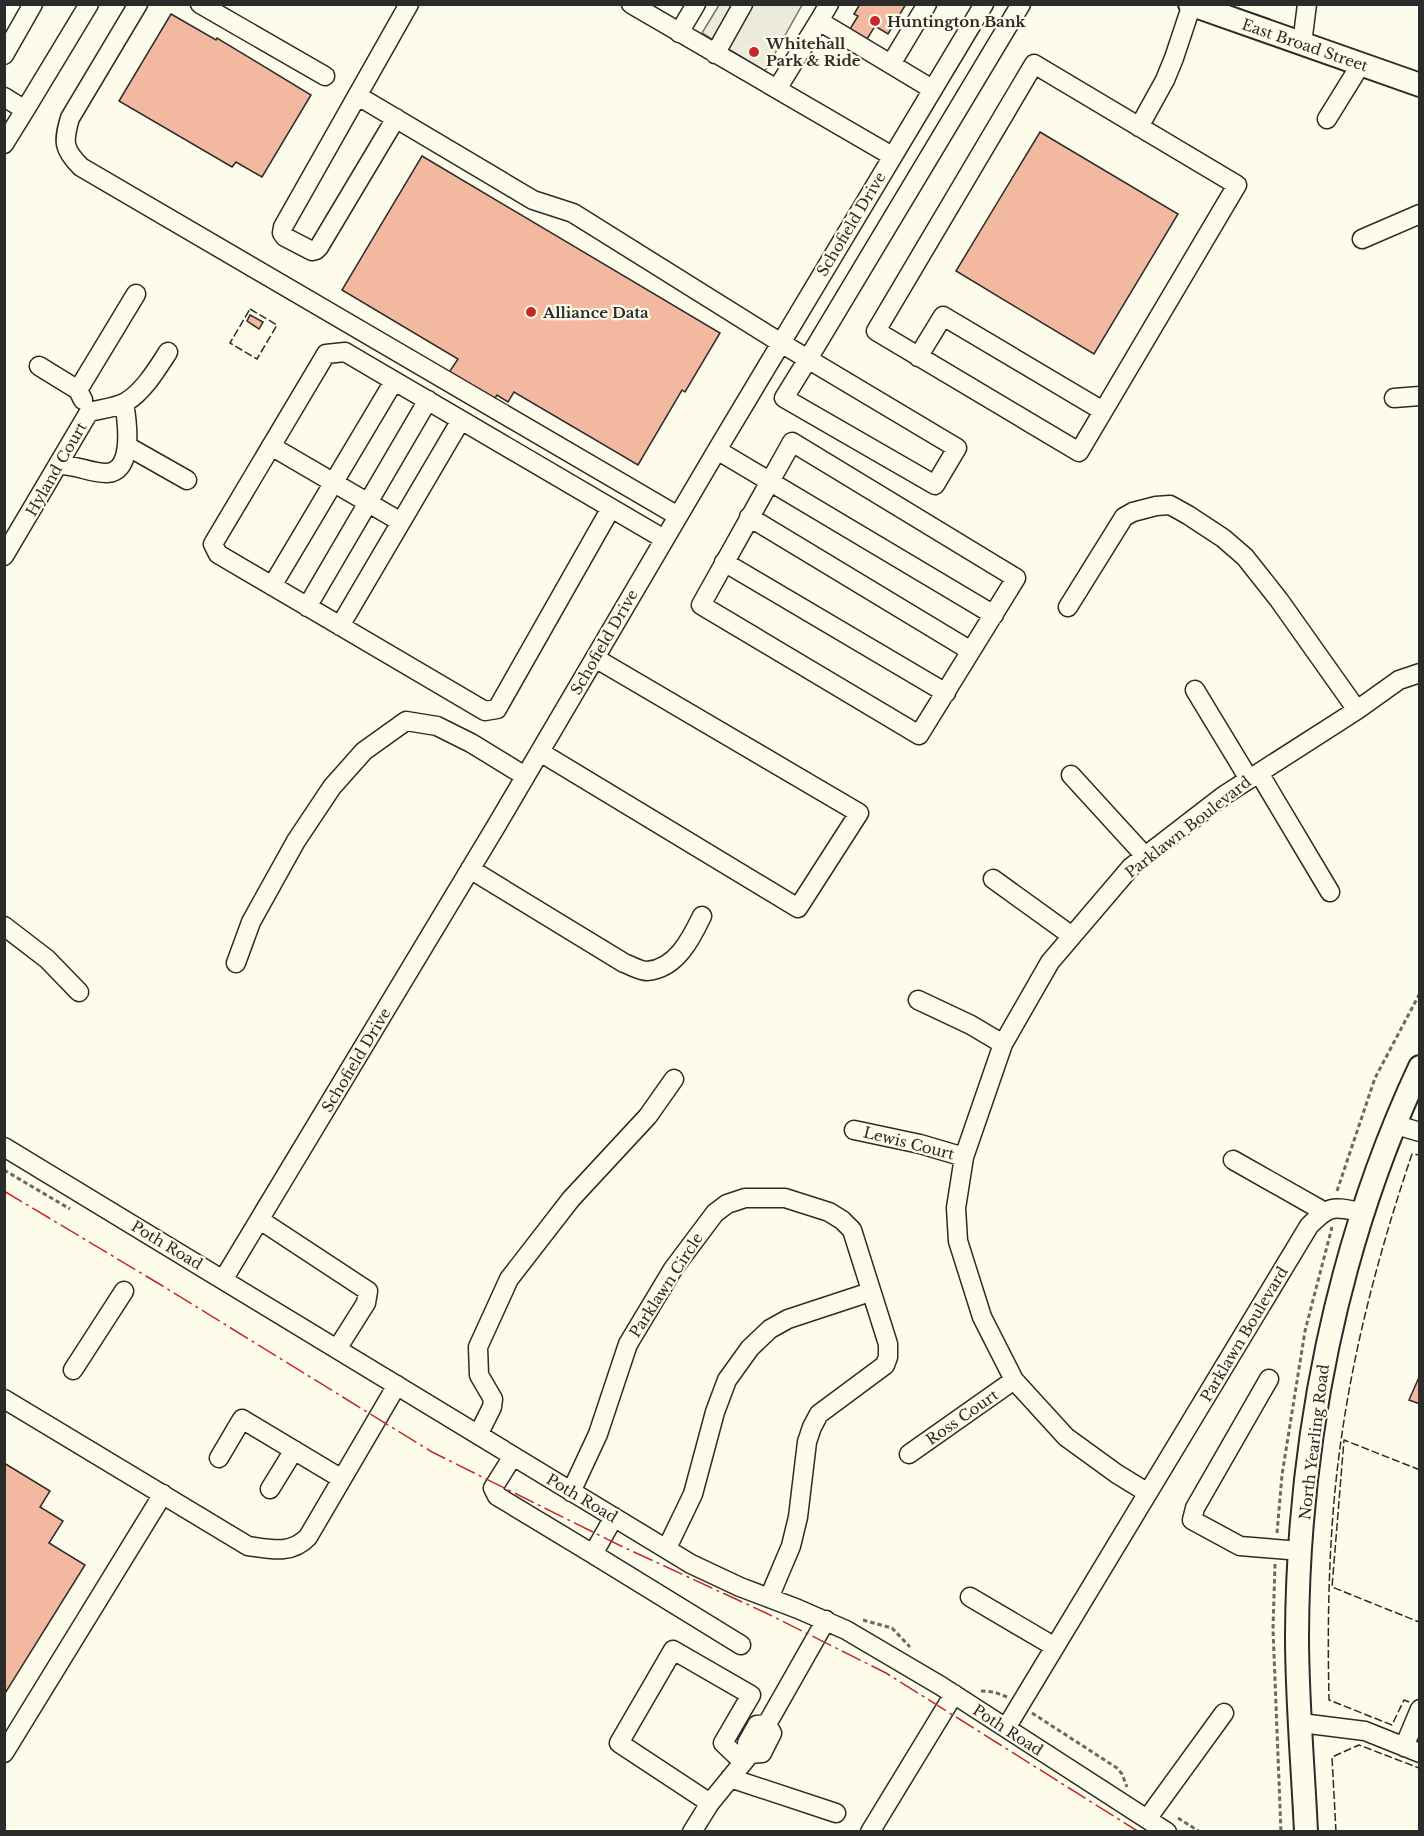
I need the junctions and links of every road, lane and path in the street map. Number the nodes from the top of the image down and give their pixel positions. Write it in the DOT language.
graph roads {
  1 [pos="33,4"];
  2 [pos="89,4"];
  3 [pos="138,4"];
  4 [pos="200,4"];
  5 [pos="409,4"];
  6 [pos="696,4"];
  7 [pos="743,4"];
  8 [pos="829,4"];
  9 [pos="927,4"];
  10 [pos="984,4"];
  11 [pos="1021,4"];
  12 [pos="1307,4"];
  13 [pos="1191,5"];
  14 [pos="639,7"];
  15 [pos="819,21"];
  16 [pos="679,33"];
  17 [pos="1302,44"];
  18 [pos="715,54"];
  19 [pos="4,55"];
  20 [pos="891,64"];
  21 [pos="1360,64"];
  22 [pos="325,75"];
  23 [pos="1419,85"];
  24 [pos="932,89"];
  25 [pos="777,90"];
  26 [pos="358,96"];
  27 [pos="4,97"];
  28 [pos="25,110"];
  29 [pos="396,118"];
  30 [pos="1327,119"];
  31 [pos="1139,127"];
  32 [pos="4,144"];
  33 [pos="892,156"];
  34 [pos="873,187"];
  35 [pos="901,204"];
  36 [pos="1419,213"];
  37 [pos="1362,239"];
  38 [pos="136,294"];
  39 [pos="781,343"];
  40 [pos="168,352"];
  41 [pos="918,357"];
  42 [pos="808,359"];
  43 [pos="39,366"];
  44 [pos="394,381"];
  45 [pos="78,390"];
  46 [pos="1419,396"];
  47 [pos="1394,398"];
  48 [pos="428,400"];
  49 [pos="124,402"];
  50 [pos="1103,411"];
  51 [pos="89,412"];
  52 [pos="462,420"];
  53 [pos="271,446"];
  54 [pos="127,447"];
  55 [pos="717,450"];
  56 [pos="58,465"];
  57 [pos="187,480"];
  58 [pos="769,481"];
  59 [pos="334,482"];
  60 [pos="368,502"];
  61 [pos="611,508"];
  62 [pos="678,516"];
  63 [pos="749,517"];
  64 [pos="401,522"];
  65 [pos="664,539"];
  66 [pos="4,556"];
  67 [pos="724,562"];
  68 [pos="272,586"];
  69 [pos="307,607"];
  70 [pos="1068,607"];
  71 [pos="994,615"];
  72 [pos="340,626"];
  73 [pos="971,651"];
  74 [pos="595,658"];
  75 [pos="1419,673"];
  76 [pos="1195,690"];
  77 [pos="945,693"];
  78 [pos="1358,710"];
  79 [pos="540,752"];
  80 [pos="1071,775"];
  81 [pos="525,776"];
  82 [pos="1254,776"];
  83 [pos="1145,856"];
  84 [pos="470,869"];
  85 [pos="993,879"];
  86 [pos="1330,892"];
  87 [pos="702,916"];
  88 [pos="4,926"];
  89 [pos="1072,936"];
  90 [pos="236,963"];
  91 [pos="79,992"];
  92 [pos="918,1000"];
  93 [pos="1004,1044"];
  94 [pos="1419,1067"];
  95 [pos="674,1079"];
  96 [pos="1393,1124"];
  97 [pos="854,1130"];
  98 [pos="1419,1132"];
  99 [pos="4,1147"];
  100 [pos="964,1156"];
  101 [pos="1233,1160"];
  102 [pos="1323,1211"];
  103 [pos="1362,1212"];
  104 [pos="260,1220"];
  105 [pos="224,1280"];
  106 [pos="124,1292"];
  107 [pos="870,1292"];
  108 [pos="337,1349"];
  109 [pos="73,1370"];
  110 [pos="1269,1379"];
  111 [pos="1014,1380"];
  112 [pos="397,1385"];
  113 [pos="4,1399"];
  114 [pos="478,1435"];
  115 [pos="294,1450"];
  116 [pos="909,1454"];
  117 [pos="513,1456"];
  118 [pos="219,1458"];
  119 [pos="342,1479"];
  120 [pos="270,1488"];
  121 [pos="571,1492"];
  122 [pos="1148,1493"];
  123 [pos="163,1494"];
  124 [pos="614,1517"];
  125 [pos="667,1548"];
  126 [pos="1301,1551"];
  127 [pos="593,1554"];
  128 [pos="770,1598"];
  129 [pos="970,1598"];
  130 [pos="826,1620"];
  131 [pos="741,1645"];
  132 [pos="1055,1647"];
  133 [pos="954,1694"];
  134 [pos="1419,1709"];
  135 [pos="1224,1713"];
  136 [pos="1301,1723"];
  137 [pos="1006,1728"];
  138 [pos="1412,1750"];
  139 [pos="4,1753"];
  140 [pos="747,1758"];
  141 [pos="730,1778"];
  142 [pos="710,1803"];
  143 [pos="836,1813"];
  144 [pos="1147,1819"];
  145 [pos="692,1832"];
  146 [pos="870,1832"];
  147 [pos="1167,1832"];
  148 [pos="1306,1832"];
  1 -- 19 [label="street"];
  2 -- 28 [label="street"];
  3 -- 62 [label="street"];
  4 -- 22 [label="street"];
  5 -- 26 [label="street"];
  6 -- 16 [label="street"];
  7 -- 18 [label="street"];
  8 -- 15 [label="street"];
  9 -- 20 [label="street"];
  10 -- 24 [label="street, Schofield Drive"];
  11 -- 35 [label="street"];
  12 -- 17 [label="street"];
  13 -- 17 [label="main road, East Broad Street"];
  13 -- 31 [label="street"];
  14 -- 16 [label="street"];
  15 -- 20 [label="street"];
  15 -- 25 [label="street"];
  16 -- 18 [label="street"];
  17 -- 21 [label="main road, East Broad Street"];
  18 -- 25 [label="street"];
  20 -- 24 [label="street"];
  21 -- 23 [label="main road, East Broad Street"];
  21 -- 30 [label="street"];
  24 -- 33 [label="street, Schofield Drive"];
  25 -- 33 [label="street"];
  26 -- 29 [label="street"];
  26 -- 29 [label="street"];
  27 -- 28 [label="street"];
  28 -- 32 [label="street"];
  29 -- 39 [label="street"];
  31 -- 41 [label="street"];
  31 -- 50 [label="street"];
  33 -- 34 [label="street, Schofield Drive"];
  34 -- 35 [label="street"];
  34 -- 39 [label="street, Schofield Drive"];
  35 -- 42 [label="street"];
  36 -- 37 [label="street"];
  38 -- 45 [label="street"];
  39 -- 42 [label="street"];
  39 -- 55 [label="street, Schofield Drive"];
  40 -- 49 [label="street"];
  41 -- 50 [label="street"];
  41 -- 50 [label="street"];
  42 -- 42 [label="street"];
  43 -- 45 [label="street"];
  44 -- 48 [label="street"];
  44 -- 53 [label="street"];
  44 -- 59 [label="street"];
  45 -- 51 [label="street"];
  46 -- 47 [label="street"];
  48 -- 52 [label="street"];
  48 -- 60 [label="street"];
  49 -- 51 [label="street"];
  49 -- 54 [label="street"];
  51 -- 56 [label="street, Hyland Court"];
  52 -- 61 [label="street"];
  52 -- 64 [label="street"];
  53 -- 59 [label="street"];
  53 -- 68 [label="street"];
  54 -- 56 [label="street"];
  54 -- 57 [label="street"];
  55 -- 58 [label="street"];
  55 -- 62 [label="street, Schofield Drive"];
  56 -- 66 [label="street, Hyland Court"];
  58 -- 63 [label="street"];
  58 -- 71 [label="street"];
  58 -- 71 [label="street"];
  59 -- 60 [label="street"];
  59 -- 68 [label="street"];
  60 -- 64 [label="street"];
  60 -- 69 [label="street"];
  61 -- 65 [label="street"];
  61 -- 72 [label="street"];
  62 -- 65 [label="street, Schofield Drive"];
  63 -- 67 [label="street"];
  63 -- 73 [label="street"];
  64 -- 72 [label="street"];
  65 -- 74 [label="street, Schofield Drive"];
  67 -- 77 [label="street"];
  67 -- 77 [label="street"];
  68 -- 69 [label="street"];
  69 -- 72 [label="street"];
  70 -- 78 [label="street"];
  71 -- 73 [label="street"];
  73 -- 77 [label="street"];
  74 -- 79 [label="street, Schofield Drive"];
  74 -- 79 [label="street"];
  75 -- 78 [label="street, Parklawn Boulevard"];
  76 -- 82 [label="street"];
  78 -- 82 [label="street, Parklawn Boulevard"];
  79 -- 81 [label="street, Schofield Drive"];
  80 -- 83 [label="street"];
  81 -- 84 [label="street, Schofield Drive"];
  81 -- 90 [label="street"];
  82 -- 83 [label="street, Parklawn Boulevard"];
  82 -- 86 [label="street"];
  83 -- 89 [label="street, Parklawn Boulevard"];
  84 -- 87 [label="street"];
  84 -- 104 [label="street, Schofield Drive"];
  85 -- 89 [label="street"];
  88 -- 91 [label="street"];
  89 -- 93 [label="street, Parklawn Boulevard"];
  92 -- 93 [label="street"];
  93 -- 100 [label="street, Parklawn Boulevard"];
  94 -- 96 [label="main road, North Yearling Road"];
  95 -- 114 [label="street"];
  96 -- 98 [label="street"];
  96 -- 103 [label="main road, North Yearling Road"];
  97 -- 100 [label="street, Lewis Court"];
  99 -- 105 [label="street, Poth Road"];
  100 -- 111 [label="street, Parklawn Boulevard"];
  101 -- 102 [label="street"];
  102 -- 103 [label="street"];
  102 -- 122 [label="street, Parklawn Boulevard"];
  103 -- 126 [label="main road, North Yearling Road"];
  104 -- 105 [label="street, Schofield Drive"];
  104 -- 108 [label="street"];
  105 -- 108 [label="street, Poth Road"];
  106 -- 109 [label="street"];
  107 -- 121 [label="street, Parklawn Circle"];
  107 -- 125 [label="street"];
  107 -- 128 [label="street, Parklawn Circle"];
  108 -- 112 [label="street, Poth Road"];
  110 -- 126 [label="street"];
  111 -- 116 [label="street, Ross Court"];
  111 -- 122 [label="street, Parklawn Boulevard"];
  112 -- 114 [label="street, Poth Road"];
  112 -- 119 [label="street"];
  113 -- 123 [label="street"];
  114 -- 117 [label="street, Poth Road"];
  115 -- 118 [label="street"];
  115 -- 119 [label="street"];
  115 -- 120 [label="street"];
  117 -- 121 [label="street, Poth Road"];
  117 -- 127 [label="street"];
  119 -- 123 [label="street"];
  121 -- 124 [label="street, Poth Road"];
  122 -- 132 [label="street, Parklawn Boulevard"];
  123 -- 139 [label="street"];
  124 -- 125 [label="street, Poth Road"];
  124 -- 127 [label="street"];
  125 -- 128 [label="street, Poth Road"];
  126 -- 136 [label="main road, North Yearling Road"];
  127 -- 131 [label="street"];
  128 -- 130 [label="street, Poth Road"];
  129 -- 132 [label="street"];
  130 -- 133 [label="street, Poth Road"];
  130 -- 140 [label="street"];
  132 -- 137 [label="street, Parklawn Boulevard"];
  133 -- 137 [label="street, Poth Road"];
  133 -- 146 [label="street"];
  134 -- 138 [label="street"];
  135 -- 144 [label="street"];
  136 -- 138 [label="street"];
  136 -- 148 [label="main road, North Yearling Road"];
  137 -- 144 [label="street, Poth Road"];
  140 -- 141 [label="street"];
  140 -- 142 [label="street"];
  141 -- 142 [label="street"];
  141 -- 143 [label="street"];
  142 -- 145 [label="street"];
  144 -- 147 [label="street, Poth Road"];
}
